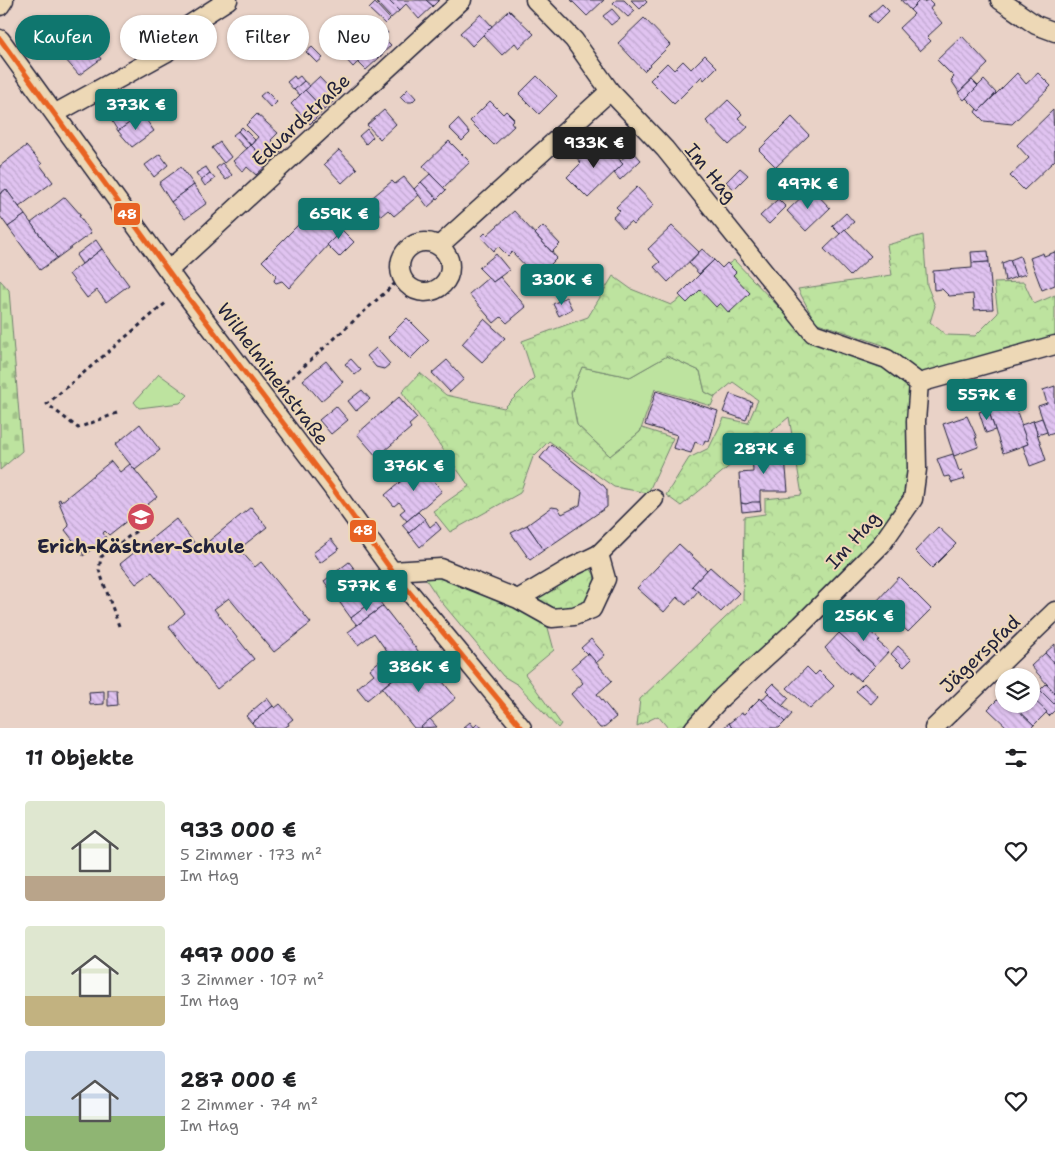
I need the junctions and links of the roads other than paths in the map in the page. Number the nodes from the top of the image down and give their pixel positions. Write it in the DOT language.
graph roads {
  1 [pos="4,0"];
  2 [pos="228,0"];
  3 [pos="462,0"];
  4 [pos="535,0"];
  5 [pos="1000,0"];
  6 [pos="0,6"];
  7 [pos="1055,32"];
  8 [pos="0,39"];
  9 [pos="610,91"];
  10 [pos="56,113"];
  11 [pos="439,246"];
  12 [pos="169,270"];
  13 [pos="1055,345"];
  14 [pos="919,383"];
  15 [pos="654,499"];
  16 [pos="599,554"];
  17 [pos="392,571"];
  18 [pos="518,599"];
  19 [pos="1055,611"];
  20 [pos="522,728"];
  21 [pos="694,728"];
  22 [pos="934,728"];
  1 -- 6 [label="street"];
  2 -- 10 [label="street"];
  3 -- 12 [label="street, Eduardstraße"];
  4 -- 9 [label="street, Im Hag"];
  5 -- 7 [label="street"];
  8 -- 10 [label="street, Wilhelminenstraße"];
  9 -- 11 [label="street"];
  9 -- 14 [label="street, Im Hag"];
  10 -- 12 [label="street, Wilhelminenstraße"];
  11 -- 11 [label="street"];
  12 -- 17 [label="street, Wilhelminenstraße"];
  13 -- 14 [label="street"];
  14 -- 21 [label="street, Im Hag"];
  15 -- 16 [label="street"];
  16 -- 18 [label="street"];
  16 -- 18 [label="street"];
  17 -- 18 [label="street"];
  17 -- 20 [label="street, Wilhelminenstraße"];
  19 -- 22 [label="street, Jägerspfad"];
}
